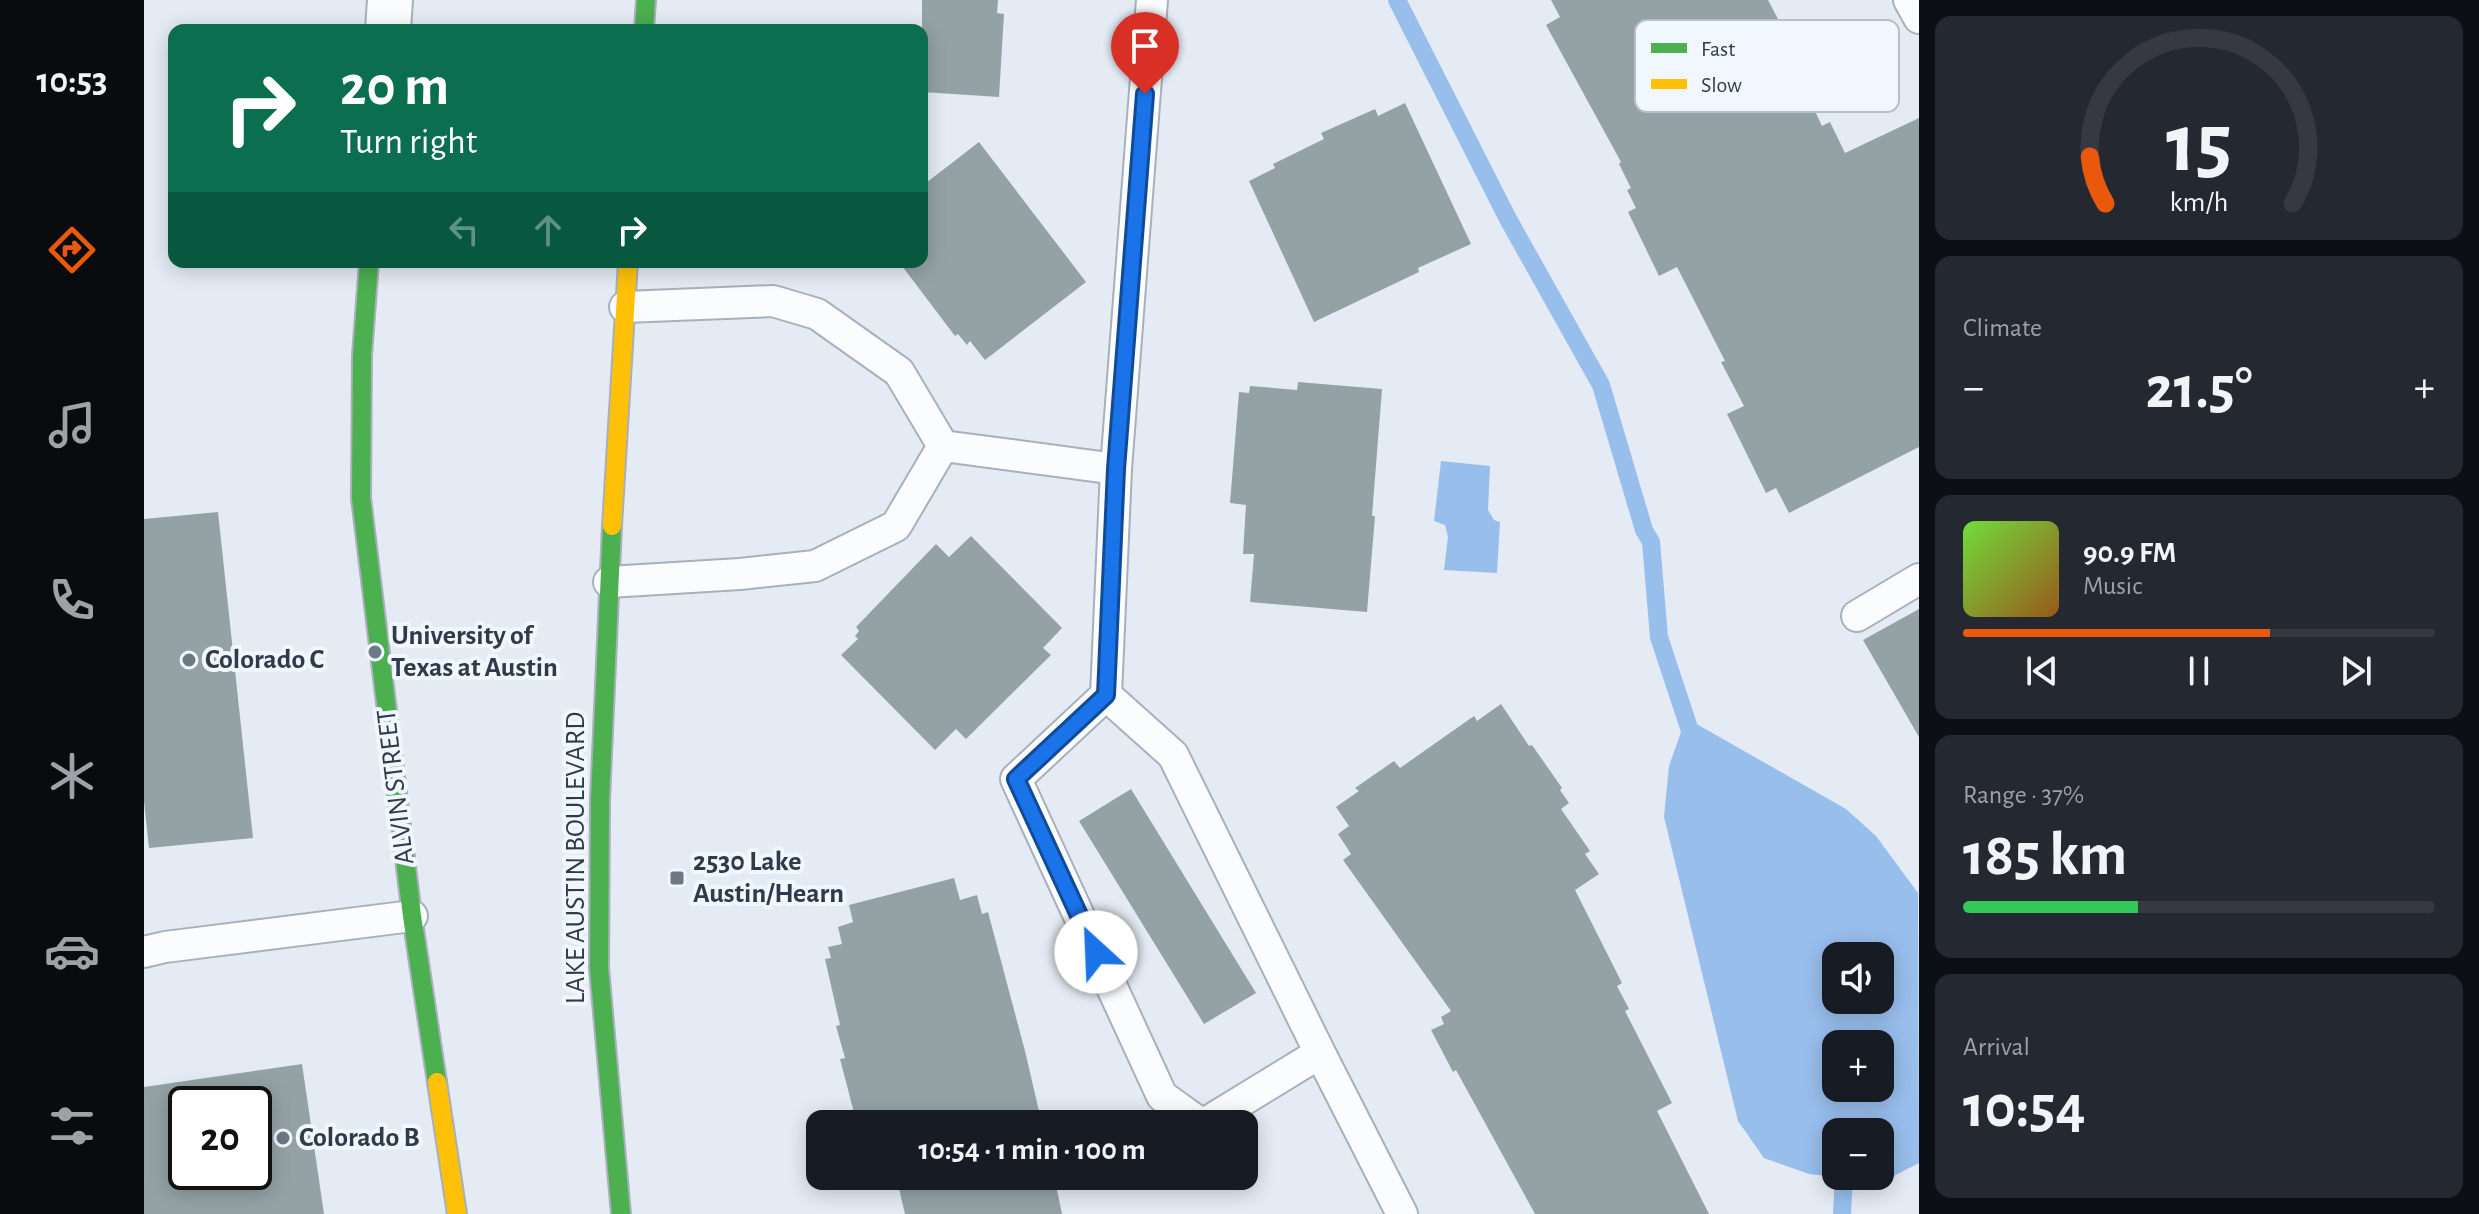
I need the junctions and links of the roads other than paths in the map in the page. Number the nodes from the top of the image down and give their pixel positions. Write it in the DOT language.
graph roads {
  1 [pos="390,0"];
  2 [pos="646,0"];
  3 [pos="1152,0"];
  4 [pos="1909,0"];
  5 [pos="1919,18"];
  6 [pos="388,24"];
  7 [pos="644,24"];
  8 [pos="369,268"];
  9 [pos="628,268"];
  10 [pos="625,307"];
  11 [pos="943,446"];
  12 [pos="1116,469"];
  13 [pos="1919,579"];
  14 [pos="609,582"];
  15 [pos="1857,616"];
  16 [pos="1106,695"];
  17 [pos="412,916"];
  18 [pos="144,952"];
  19 [pos="1320,1053"];
  20 [pos="1182,1110"];
  21 [pos="1226,1110"];
  22 [pos="457,1214"];
  23 [pos="621,1214"];
  24 [pos="1402,1214"];
  1 -- 6 [label="street"];
  2 -- 7 [label="main road"];
  3 -- 12 [label="lane"];
  4 -- 5 [label="lane"];
  8 -- 17 [label="main road, ALVIN STREET"];
  9 -- 10 [label="main road, LAKE AUSTIN BOULEVARD"];
  10 -- 11 [label="lane"];
  10 -- 14 [label="main road, LAKE AUSTIN BOULEVARD"];
  11 -- 12 [label="lane"];
  11 -- 14 [label="lane"];
  12 -- 16 [label="lane"];
  13 -- 15 [label="lane"];
  14 -- 23 [label="main road, LAKE AUSTIN BOULEVARD"];
  16 -- 19 [label="lane"];
  16 -- 20 [label="lane"];
  17 -- 18 [label="lane"];
  17 -- 22 [label="main road, ALVIN STREET"];
  19 -- 21 [label="lane"];
  19 -- 24 [label="lane"];
}
